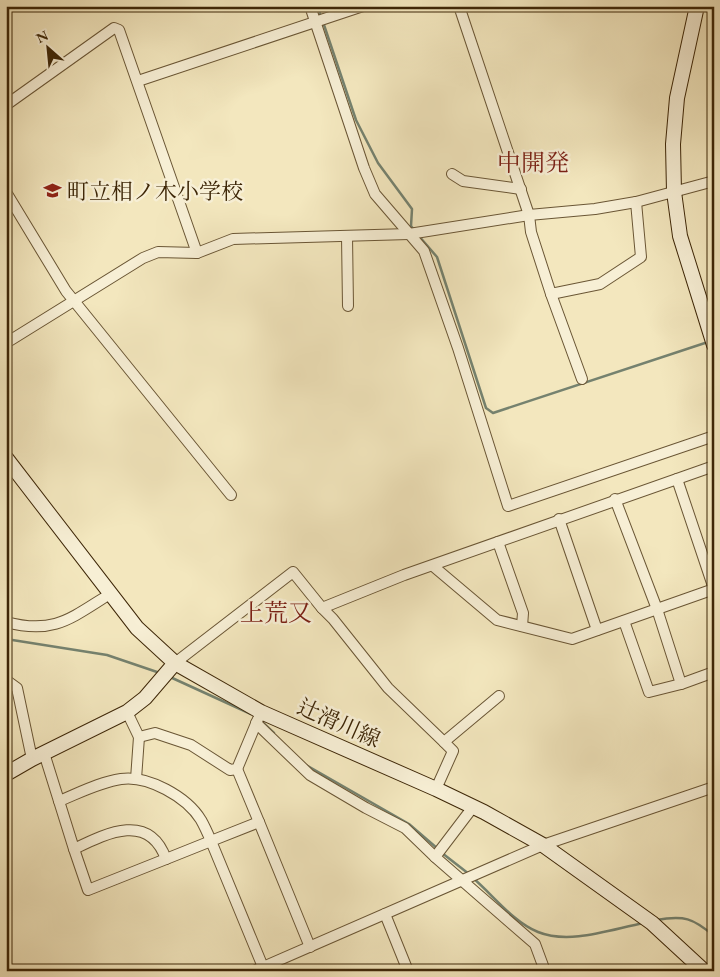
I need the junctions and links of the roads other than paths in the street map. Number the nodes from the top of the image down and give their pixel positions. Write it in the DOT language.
graph roads {
  1 [pos="310,6"];
  2 [pos="364,6"];
  3 [pos="459,6"];
  4 [pos="698,6"];
  5 [pos="315,22"];
  6 [pos="138,81"];
  7 [pos="6,105"];
  8 [pos="452,174"];
  9 [pos="714,180"];
  10 [pos="521,189"];
  11 [pos="6,192"];
  12 [pos="674,192"];
  13 [pos="636,202"];
  14 [pos="530,215"];
  15 [pos="409,234"];
  16 [pos="347,236"];
  17 [pos="197,253"];
  18 [pos="551,294"];
  19 [pos="74,301"];
  20 [pos="348,306"];
  21 [pos="6,342"];
  22 [pos="714,345"];
  23 [pos="582,379"];
  24 [pos="714,436"];
  25 [pos="6,458"];
  26 [pos="714,466"];
  27 [pos="677,480"];
  28 [pos="231,494"];
  29 [pos="615,499"];
  30 [pos="559,519"];
  31 [pos="498,542"];
  32 [pos="433,566"];
  33 [pos="714,589"];
  34 [pos="110,594"];
  35 [pos="322,608"];
  36 [pos="656,609"];
  37 [pos="624,621"];
  38 [pos="6,622"];
  39 [pos="522,626"];
  40 [pos="597,630"];
  41 [pos="175,663"];
  42 [pos="714,672"];
  43 [pos="6,680"];
  44 [pos="681,684"];
  45 [pos="499,696"];
  46 [pos="127,712"];
  47 [pos="258,717"];
  48 [pos="139,737"];
  49 [pos="444,742"];
  50 [pos="38,756"];
  51 [pos="237,769"];
  52 [pos="6,774"];
  53 [pos="136,779"];
  54 [pos="714,787"];
  55 [pos="436,789"];
  56 [pos="59,801"];
  57 [pos="473,807"];
  58 [pos="259,822"];
  59 [pos="211,841"];
  60 [pos="543,845"];
  61 [pos="74,849"];
  62 [pos="435,857"];
  63 [pos="166,859"];
  64 [pos="465,881"];
  65 [pos="385,914"];
  66 [pos="310,947"];
  67 [pos="258,969"];
  68 [pos="408,971"];
  69 [pos="545,971"];
  70 [pos="704,971"];
  1 -- 5 [label="street"];
  2 -- 5 [label="street"];
  3 -- 10 [label="street"];
  4 -- 12 [label="main road"];
  5 -- 6 [label="street"];
  5 -- 15 [label="street"];
  6 -- 7 [label="street"];
  6 -- 17 [label="street"];
  8 -- 10 [label="street"];
  9 -- 12 [label="street"];
  10 -- 14 [label="street"];
  11 -- 19 [label="street"];
  12 -- 13 [label="street"];
  12 -- 22 [label="main road"];
  13 -- 14 [label="street"];
  13 -- 18 [label="street"];
  14 -- 15 [label="street"];
  14 -- 18 [label="street"];
  15 -- 16 [label="street"];
  15 -- 24 [label="street"];
  16 -- 17 [label="street"];
  16 -- 20 [label="street"];
  17 -- 19 [label="street"];
  18 -- 23 [label="street"];
  19 -- 21 [label="street"];
  19 -- 28 [label="street"];
  25 -- 34 [label="main road, 辻滑川線"];
  26 -- 27 [label="street"];
  27 -- 29 [label="street"];
  27 -- 33 [label="street"];
  29 -- 30 [label="street"];
  29 -- 36 [label="street"];
  30 -- 31 [label="street"];
  30 -- 40 [label="street"];
  31 -- 32 [label="street"];
  31 -- 39 [label="street"];
  32 -- 35 [label="street"];
  32 -- 39 [label="street"];
  33 -- 36 [label="street"];
  34 -- 38 [label="street"];
  34 -- 41 [label="main road, 辻滑川線"];
  35 -- 41 [label="street"];
  35 -- 49 [label="street"];
  36 -- 37 [label="street"];
  36 -- 44 [label="street"];
  37 -- 40 [label="street"];
  37 -- 44 [label="street"];
  39 -- 40 [label="street"];
  41 -- 46 [label="main road"];
  41 -- 47 [label="main road, 辻滑川線"];
  42 -- 44 [label="street"];
  43 -- 50 [label="street"];
  45 -- 49 [label="street"];
  46 -- 48 [label="street"];
  46 -- 50 [label="main road"];
  47 -- 51 [label="street"];
  47 -- 55 [label="main road, 辻滑川線"];
  47 -- 62 [label="street"];
  48 -- 51 [label="street"];
  48 -- 53 [label="street"];
  49 -- 55 [label="street"];
  50 -- 52 [label="main road"];
  50 -- 56 [label="street"];
  51 -- 58 [label="street"];
  53 -- 56 [label="street"];
  53 -- 59 [label="street"];
  54 -- 60 [label="street"];
  55 -- 57 [label="main road, 辻滑川線"];
  56 -- 61 [label="street"];
  57 -- 60 [label="main road, 辻滑川線"];
  57 -- 62 [label="street"];
  58 -- 59 [label="street"];
  58 -- 66 [label="street"];
  59 -- 63 [label="street"];
  59 -- 67 [label="street"];
  60 -- 64 [label="street"];
  60 -- 70 [label="main road, 辻滑川線"];
  61 -- 63 [label="street"];
  61 -- 63 [label="street"];
  62 -- 64 [label="street"];
  64 -- 65 [label="street"];
  64 -- 69 [label="street"];
  65 -- 66 [label="street"];
  65 -- 68 [label="street"];
  66 -- 67 [label="street"];
}
